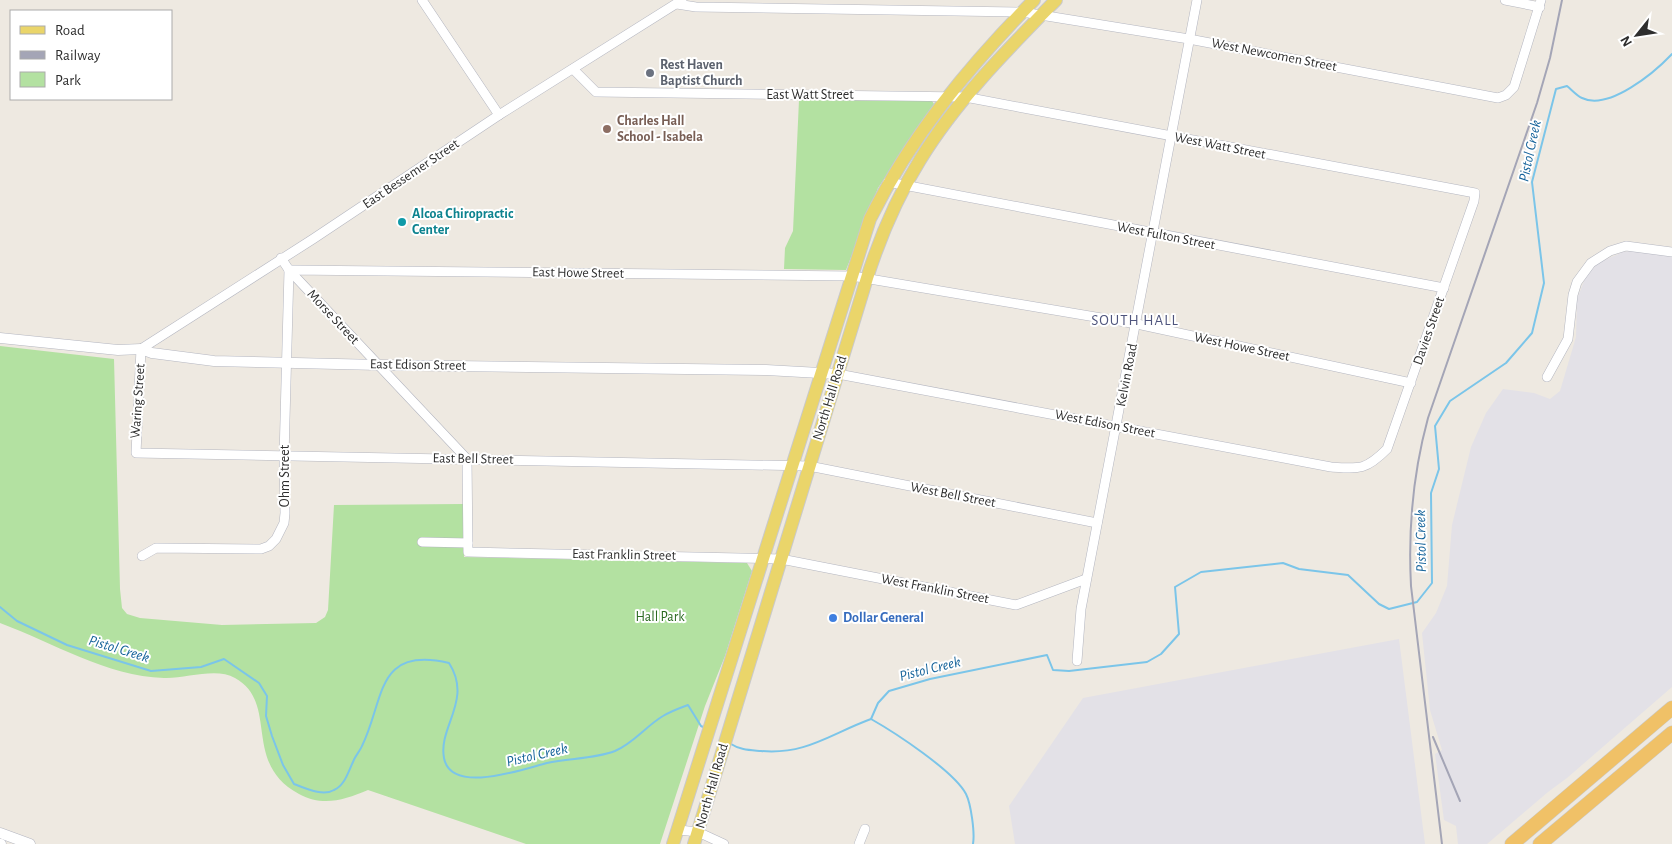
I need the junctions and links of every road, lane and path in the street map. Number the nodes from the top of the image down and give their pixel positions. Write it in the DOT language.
graph roads {
  1 [pos="422,0"];
  2 [pos="1034,0"];
  3 [pos="1056,0"];
  4 [pos="1197,0"];
  5 [pos="1505,0"];
  6 [pos="680,2"];
  7 [pos="1540,3"];
  8 [pos="1022,12"];
  9 [pos="1042,15"];
  10 [pos="1190,39"];
  11 [pos="573,70"];
  12 [pos="946,97"];
  13 [pos="965,97"];
  14 [pos="499,115"];
  15 [pos="1172,138"];
  16 [pos="888,182"];
  17 [pos="905,186"];
  18 [pos="1475,194"];
  19 [pos="1154,233"];
  20 [pos="1672,252"];
  21 [pos="281,258"];
  22 [pos="289,270"];
  23 [pos="852,276"];
  24 [pos="866,278"];
  25 [pos="1444,288"];
  26 [pos="1137,324"];
  27 [pos="0,338"];
  28 [pos="141,349"];
  29 [pos="286,363"];
  30 [pos="379,365"];
  31 [pos="821,372"];
  32 [pos="838,374"];
  33 [pos="1547,377"];
  34 [pos="1411,383"];
  35 [pos="1117,426"];
  36 [pos="136,453"];
  37 [pos="284,457"];
  38 [pos="466,459"];
  39 [pos="1372,464"];
  40 [pos="792,466"];
  41 [pos="809,466"];
  42 [pos="1097,523"];
  43 [pos="422,542"];
  44 [pos="468,547"];
  45 [pos="142,556"];
  46 [pos="763,558"];
  47 [pos="781,559"];
  48 [pos="1086,579"];
  49 [pos="1077,661"];
  50 [pos="1672,708"];
  51 [pos="1672,733"];
  52 [pos="865,829"];
  53 [pos="679,830"];
  54 [pos="698,832"];
  55 [pos="0,833"];
  56 [pos="30,844"];
  57 [pos="673,844"];
  58 [pos="693,844"];
  59 [pos="724,844"];
  60 [pos="859,844"];
  61 [pos="1512,844"];
  62 [pos="1540,844"];
  1 -- 14 [label="street"];
  2 -- 8 [label="main road, North Hall Road"];
  3 -- 9 [label="main road, North Hall Road"];
  4 -- 10 [label="street, Kelvin Road"];
  5 -- 7 [label="street"];
  6 -- 8 [label="street, West Newcomen Street"];
  6 -- 11 [label="street, East Bessemer Street"];
  7 -- 10 [label="street, West Newcomen Street"];
  8 -- 9 [label="street, West Newcomen Street"];
  8 -- 12 [label="main road, North Hall Road"];
  9 -- 10 [label="street, West Newcomen Street"];
  9 -- 13 [label="main road, North Hall Road"];
  10 -- 15 [label="street, Kelvin Road"];
  11 -- 12 [label="street, East Watt Street"];
  11 -- 14 [label="street, East Bessemer Street"];
  12 -- 13 [label="street, East Watt Street"];
  12 -- 16 [label="main road, North Hall Road"];
  13 -- 15 [label="street, West Watt Street"];
  13 -- 17 [label="main road, North Hall Road"];
  14 -- 21 [label="street, East Bessemer Street"];
  15 -- 18 [label="street, West Watt Street"];
  15 -- 19 [label="street, Kelvin Road"];
  16 -- 17 [label="street, West Fulton Street"];
  16 -- 23 [label="main road, North Hall Road"];
  17 -- 19 [label="street, West Fulton Street"];
  17 -- 24 [label="main road, North Hall Road"];
  18 -- 25 [label="street, Davies Street"];
  19 -- 25 [label="street, West Fulton Street"];
  19 -- 26 [label="street, Kelvin Road"];
  20 -- 33 [label="street"];
  21 -- 22 [label="street, Morse Street"];
  21 -- 28 [label="street, East Bessemer Street"];
  22 -- 23 [label="street, East Howe Street"];
  22 -- 29 [label="street, Ohm Street"];
  22 -- 30 [label="street, Morse Street"];
  23 -- 24 [label="street, East Howe Street"];
  23 -- 31 [label="main road, North Hall Road"];
  24 -- 26 [label="street, West Howe Street"];
  24 -- 32 [label="main road, North Hall Road"];
  25 -- 34 [label="street, Davies Street"];
  26 -- 34 [label="street, West Howe Street"];
  26 -- 35 [label="street, Kelvin Road"];
  27 -- 28 [label="street, East Edison Street"];
  28 -- 29 [label="street, East Edison Street"];
  28 -- 36 [label="street, Waring Street"];
  29 -- 30 [label="street, East Edison Street"];
  29 -- 37 [label="street, Ohm Street"];
  30 -- 31 [label="street, East Edison Street"];
  30 -- 38 [label="street, Morse Street"];
  31 -- 32 [label="street, East Edison Street"];
  31 -- 40 [label="main road, North Hall Road"];
  32 -- 35 [label="street, West Edison Street"];
  32 -- 41 [label="main road, North Hall Road"];
  34 -- 39 [label="street, Davies Street"];
  35 -- 39 [label="street, West Edison Street"];
  35 -- 42 [label="street, Kelvin Road"];
  36 -- 37 [label="street, East Bell Street"];
  37 -- 38 [label="street, East Bell Street"];
  37 -- 45 [label="street, Ohm Street"];
  38 -- 40 [label="street, East Bell Street"];
  38 -- 44 [label="street"];
  40 -- 41 [label="street, East Bell Street"];
  40 -- 46 [label="main road, North Hall Road"];
  41 -- 42 [label="street, West Bell Street"];
  41 -- 47 [label="main road, North Hall Road"];
  42 -- 48 [label="street, Kelvin Road"];
  43 -- 44 [label="street, East Franklin Street"];
  44 -- 46 [label="street, East Franklin Street"];
  46 -- 47 [label="street, East Franklin Street"];
  46 -- 53 [label="main road, North Hall Road"];
  47 -- 48 [label="street, West Franklin Street"];
  47 -- 54 [label="main road, North Hall Road"];
  48 -- 49 [label="street, Kelvin Road"];
  50 -- 61 [label="highway"];
  51 -- 62 [label="highway"];
  52 -- 60 [label="street"];
  53 -- 54 [label="street"];
  53 -- 57 [label="main road, North Hall Road"];
  53 -- 58 [label="street"];
  54 -- 58 [label="main road, North Hall Road"];
  54 -- 59 [label="street"];
  55 -- 56 [label="street"];
}
